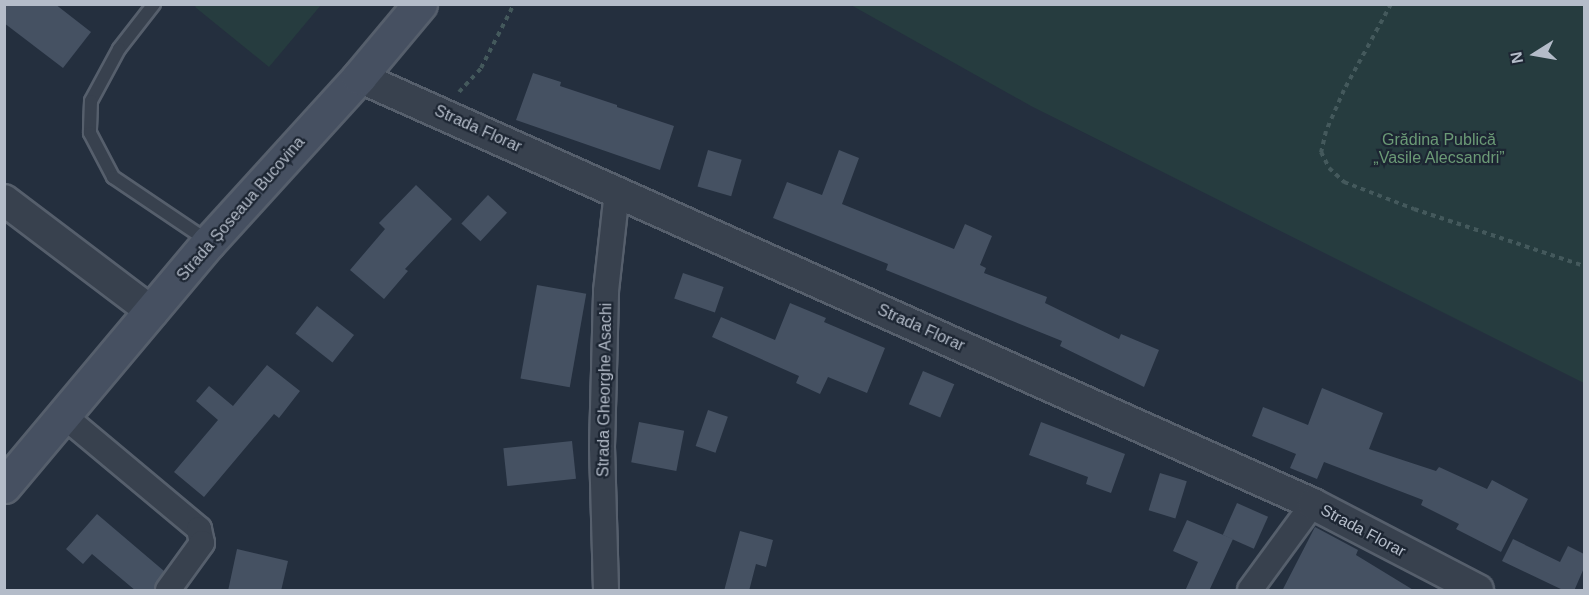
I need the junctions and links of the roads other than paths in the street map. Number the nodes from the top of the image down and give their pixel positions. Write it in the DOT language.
graph roads {
  1 [pos="154,4"];
  2 [pos="420,4"];
  3 [pos="359,76"];
  4 [pos="617,191"];
  5 [pos="4,200"];
  6 [pos="209,242"];
  7 [pos="152,312"];
  8 [pos="64,416"];
  9 [pos="4,486"];
  10 [pos="1313,504"];
  11 [pos="168,591"];
  12 [pos="606,591"];
  13 [pos="1250,591"];
  14 [pos="1478,591"];
  1 -- 6 [label="lane"];
  2 -- 3 [label="main road, Strada Șoseaua Bucovina"];
  3 -- 4 [label="street, Strada Florar"];
  3 -- 6 [label="main road, Strada Șoseaua Bucovina"];
  4 -- 10 [label="street, Strada Florar"];
  4 -- 12 [label="street, Strada Gheorghe Asachi"];
  5 -- 7 [label="street"];
  6 -- 7 [label="main road, Strada Șoseaua Bucovina"];
  7 -- 8 [label="main road, Strada Șoseaua Bucovina"];
  8 -- 9 [label="main road, Strada Șoseaua Bucovina"];
  8 -- 11 [label="street"];
  10 -- 13 [label="street"];
  10 -- 14 [label="street, Strada Florar"];
}
